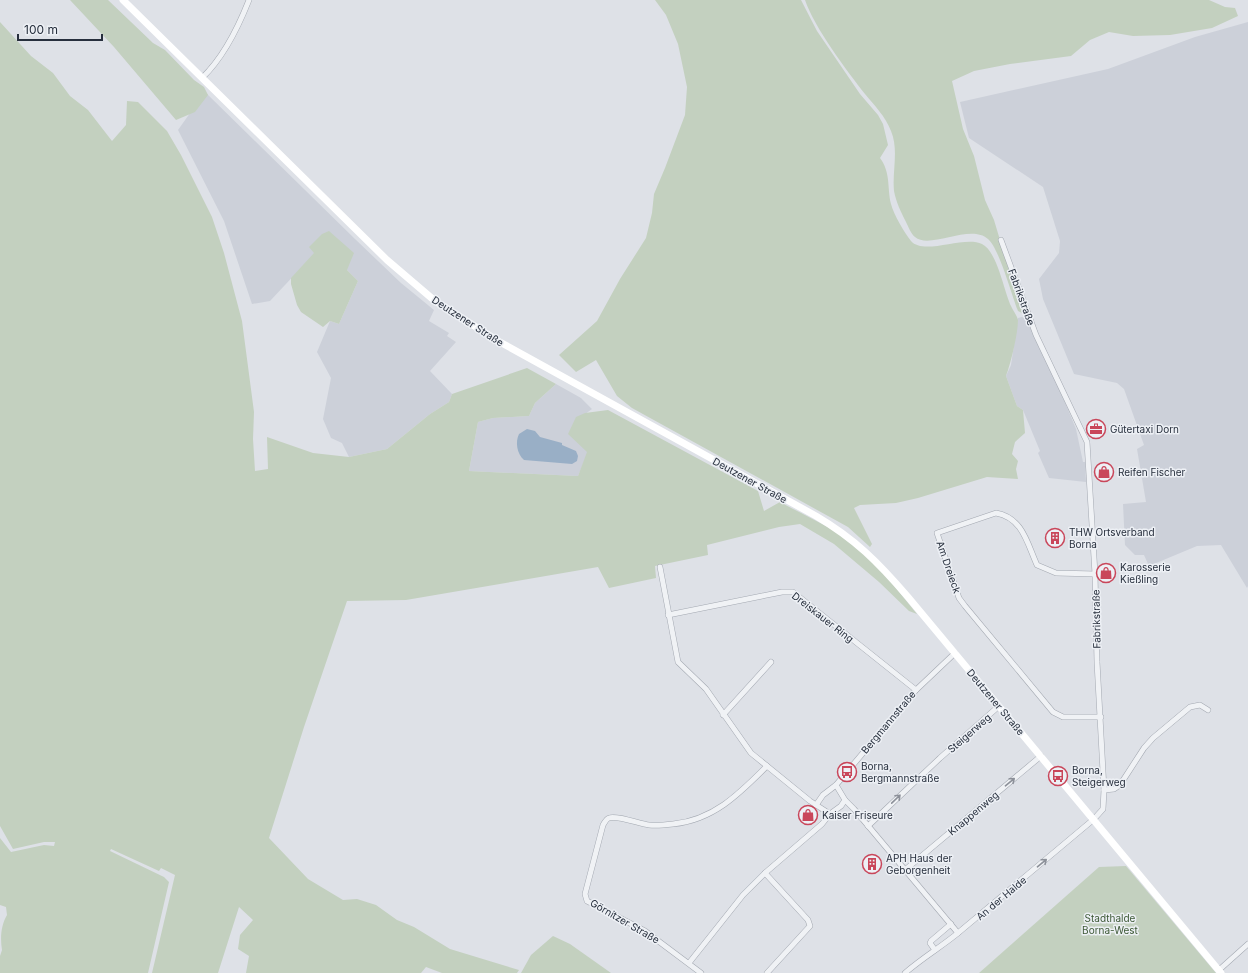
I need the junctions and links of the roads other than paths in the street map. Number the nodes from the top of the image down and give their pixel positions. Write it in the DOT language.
graph roads {
  1 [pos="123,0"];
  2 [pos="248,0"];
  3 [pos="202,78"];
  4 [pos="1001,240"];
  5 [pos="660,567"];
  6 [pos="1095,574"];
  7 [pos="668,615"];
  8 [pos="955,653"];
  9 [pos="771,662"];
  10 [pos="916,690"];
  11 [pos="999,706"];
  12 [pos="1208,710"];
  13 [pos="723,715"];
  14 [pos="1101,717"];
  15 [pos="1040,756"];
  16 [pos="768,766"];
  17 [pos="836,785"];
  18 [pos="1104,790"];
  19 [pos="845,800"];
  20 [pos="816,805"];
  21 [pos="830,814"];
  22 [pos="1094,820"];
  23 [pos="868,826"];
  24 [pos="905,870"];
  25 [pos="765,873"];
  26 [pos="950,924"];
  27 [pos="958,933"];
  28 [pos="1248,944"];
  29 [pos="934,950"];
  30 [pos="689,963"];
  31 [pos="1220,971"];
  32 [pos="701,973"];
  33 [pos="767,973"];
  34 [pos="905,973"];
  1 -- 3 [label="main road, Deutzener Straße"];
  2 -- 3 [label="street"];
  3 -- 8 [label="main road, Deutzener Straße"];
  4 -- 6 [label="street, Fabrikstraße"];
  5 -- 7 [label="street"];
  6 -- 14 [label="street, Fabrikstraße"];
  6 -- 14 [label="street, Am Dreieck"];
  7 -- 10 [label="street, Dreiskauer Ring"];
  7 -- 13 [label="street"];
  8 -- 10 [label="street, Bergmannstraße"];
  8 -- 11 [label="main road, Deutzener Straße"];
  9 -- 13 [label="street"];
  10 -- 17 [label="street, Bergmannstraße"];
  11 -- 15 [label="main road, Deutzener Straße"];
  23 -- 11 [label="street, Steigerweg, one-way"];
  12 -- 18 [label="street"];
  13 -- 16 [label="street"];
  14 -- 18 [label="street, Fabrikstraße"];
  15 -- 22 [label="main road, Deutzener Straße"];
  24 -- 15 [label="street, Knappenweg, one-way"];
  16 -- 20 [label="street"];
  16 -- 30 [label="street, Görnitzer Straße"];
  17 -- 19 [label="street"];
  17 -- 20 [label="street, Bergmannstraße"];
  18 -- 22 [label="street, Fabrikstraße"];
  19 -- 21 [label="street"];
  19 -- 23 [label="street"];
  20 -- 21 [label="street"];
  21 -- 25 [label="street"];
  27 -- 22 [label="street, An der Halde, one-way"];
  22 -- 31 [label="main road, Deutzener Straße"];
  23 -- 24 [label="street"];
  24 -- 26 [label="street"];
  25 -- 30 [label="street"];
  25 -- 33 [label="street"];
  26 -- 27 [label="street"];
  26 -- 29 [label="street"];
  27 -- 29 [label="street, An der Halde"];
  28 -- 31 [label="street, Deutzener Straße"];
  29 -- 34 [label="street, An der Halde"];
  30 -- 32 [label="street, Görnitzer Straße"];
}
